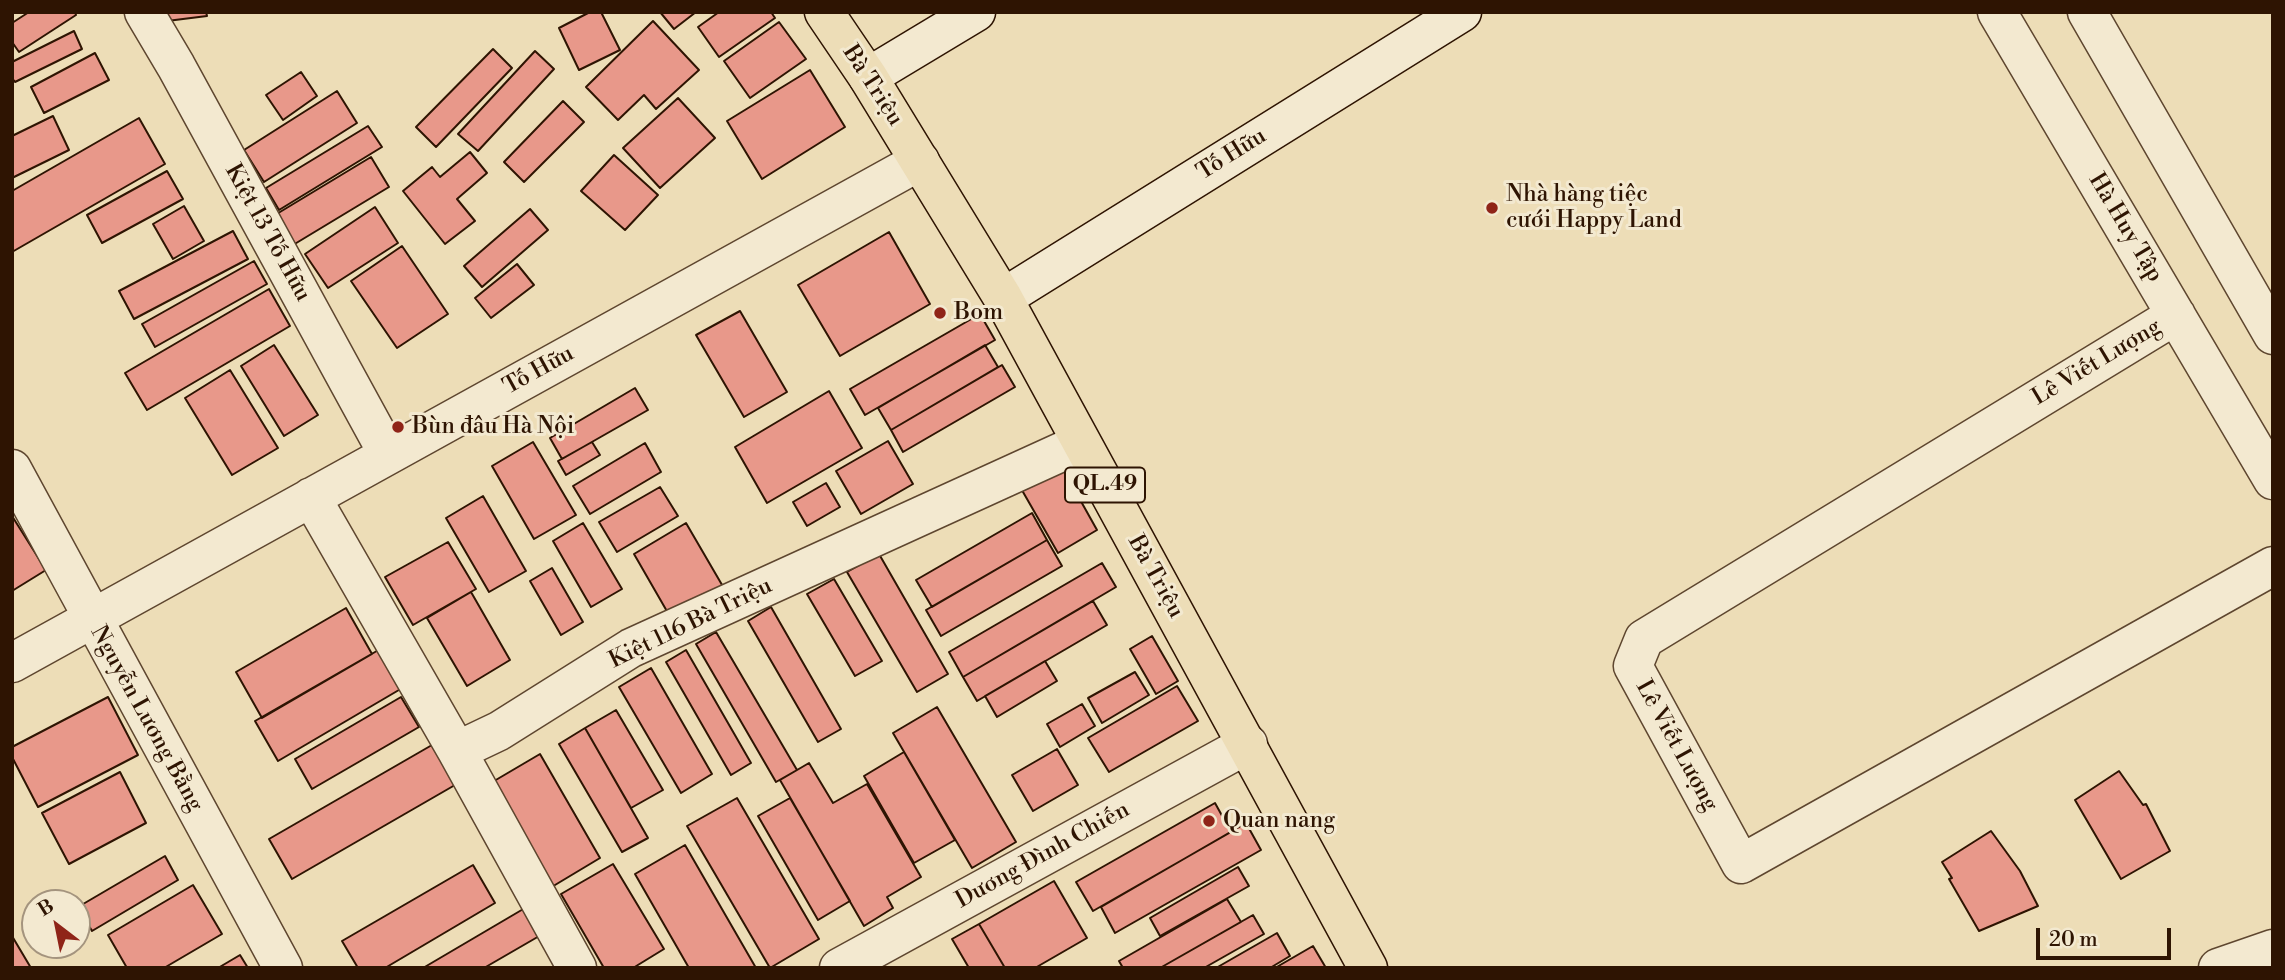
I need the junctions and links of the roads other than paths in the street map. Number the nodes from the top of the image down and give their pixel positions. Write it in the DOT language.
graph roads {
  1 [pos="144,12"];
  2 [pos="824,12"];
  3 [pos="976,12"];
  4 [pos="1997,12"];
  5 [pos="2087,12"];
  6 [pos="1447,16"];
  7 [pos="868,77"];
  8 [pos="920,161"];
  9 [pos="1003,298"];
  10 [pos="2176,314"];
  11 [pos="2273,335"];
  12 [pos="1081,443"];
  13 [pos="388,454"];
  14 [pos="12,469"];
  15 [pos="2273,480"];
  16 [pos="311,497"];
  17 [pos="2273,566"];
  18 [pos="92,619"];
  19 [pos="12,663"];
  20 [pos="1248,744"];
  21 [pos="457,751"];
  22 [pos="2273,950"];
  23 [pos="283,968"];
  24 [pos="577,968"];
  25 [pos="839,968"];
  26 [pos="1368,968"];
  27 [pos="2218,968"];
  1 -- 13 [label="street, Kiệt 13 Tố Hữu"];
  2 -- 7 [label="highway, Bà Triệu / QL.49"];
  3 -- 7 [label="street"];
  4 -- 10 [label="street, Hà Huy Tập"];
  5 -- 11 [label="street"];
  6 -- 9 [label="street, Tố Hữu"];
  7 -- 8 [label="highway, Bà Triệu / QL.49"];
  8 -- 9 [label="highway, Bà Triệu / QL.49"];
  8 -- 13 [label="street, Tố Hữu"];
  9 -- 12 [label="highway, Bà Triệu / QL.49"];
  10 -- 15 [label="street, Hà Huy Tập"];
  10 -- 17 [label="street, Lê Viết Lượng"];
  12 -- 20 [label="highway, Bà Triệu / QL.49"];
  12 -- 21 [label="street, Kiệt 116 Bà Triệu"];
  13 -- 16 [label="street, Tố Hữu"];
  14 -- 18 [label="street, Nguyễn Lương Bằng"];
  16 -- 18 [label="street, Tố Hữu"];
  16 -- 21 [label="street"];
  18 -- 19 [label="street, Tố Hữu"];
  18 -- 23 [label="street, Nguyễn Lương Bằng"];
  20 -- 25 [label="street, Dương Đình Chiến"];
  20 -- 26 [label="highway, Bà Triệu / QL.49"];
  21 -- 24 [label="street"];
  22 -- 27 [label="street"];
}
